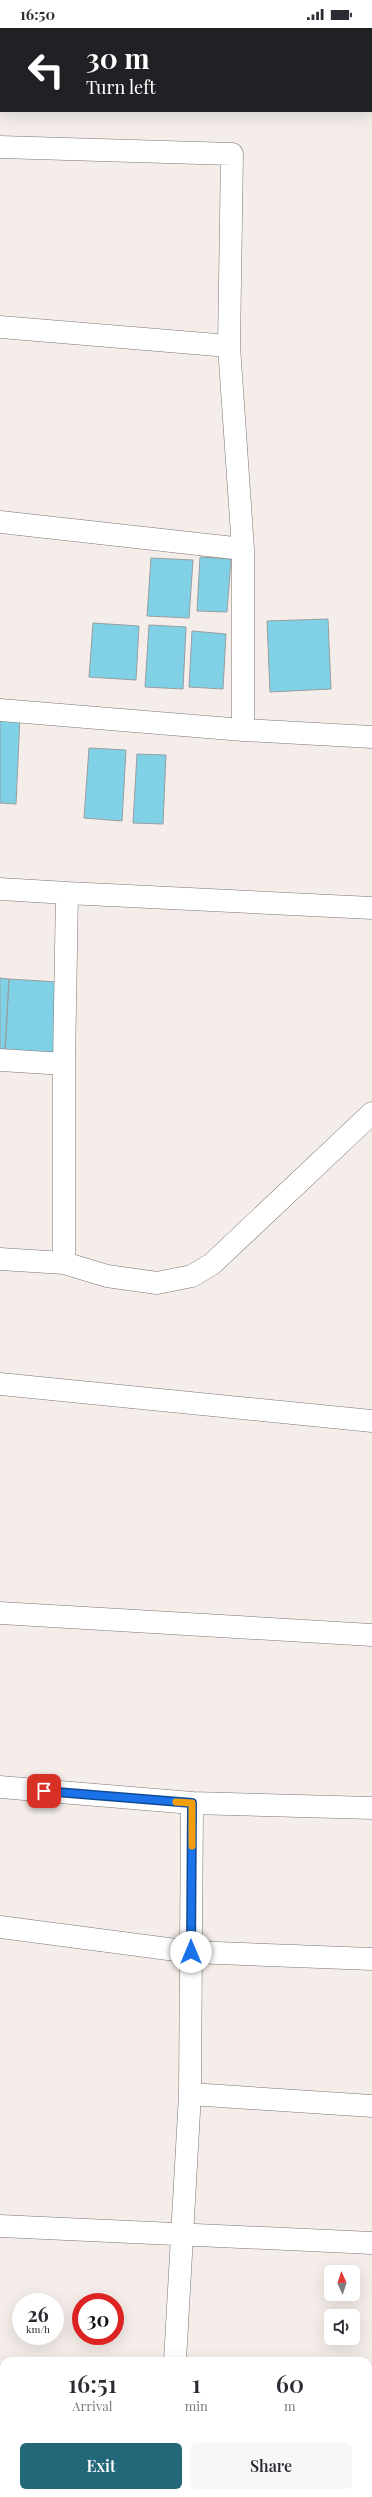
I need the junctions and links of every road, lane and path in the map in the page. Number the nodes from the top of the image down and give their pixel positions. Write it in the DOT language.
graph roads {
  1 [pos="0,147"];
  2 [pos="0,327"];
  3 [pos="229,346"];
  4 [pos="0,522"];
  5 [pos="243,549"];
  6 [pos="0,710"];
  7 [pos="243,730"];
  8 [pos="372,737"];
  9 [pos="0,889"];
  10 [pos="67,893"];
  11 [pos="372,908"];
  12 [pos="0,1060"];
  13 [pos="64,1064"];
  14 [pos="372,1113"];
  15 [pos="0,1259"];
  16 [pos="64,1263"];
  17 [pos="0,1384"];
  18 [pos="372,1421"];
  19 [pos="0,1613"];
  20 [pos="372,1635"];
  21 [pos="0,1787"];
  22 [pos="192,1803"];
  23 [pos="372,1808"];
  24 [pos="0,1927"];
  25 [pos="191,1952"];
  26 [pos="372,1960"];
  27 [pos="190,2094"];
  28 [pos="372,2106"];
  29 [pos="0,2226"];
  30 [pos="182,2233"];
  31 [pos="372,2243"];
  32 [pos="175,2357"];
  1 -- 3 [label="street"];
  2 -- 3 [label="street"];
  3 -- 5 [label="street"];
  4 -- 5 [label="street"];
  5 -- 7 [label="street"];
  6 -- 7 [label="street"];
  7 -- 8 [label="street"];
  9 -- 10 [label="street"];
  10 -- 11 [label="street"];
  10 -- 13 [label="street"];
  12 -- 13 [label="street"];
  13 -- 16 [label="street"];
  14 -- 16 [label="street"];
  15 -- 16 [label="street"];
  17 -- 18 [label="street"];
  19 -- 20 [label="street"];
  21 -- 22 [label="street"];
  22 -- 23 [label="street"];
  22 -- 25 [label="street"];
  24 -- 25 [label="street"];
  25 -- 26 [label="street"];
  25 -- 27 [label="street"];
  27 -- 28 [label="street"];
  27 -- 30 [label="street"];
  29 -- 30 [label="street"];
  30 -- 31 [label="street"];
  30 -- 32 [label="street"];
}
